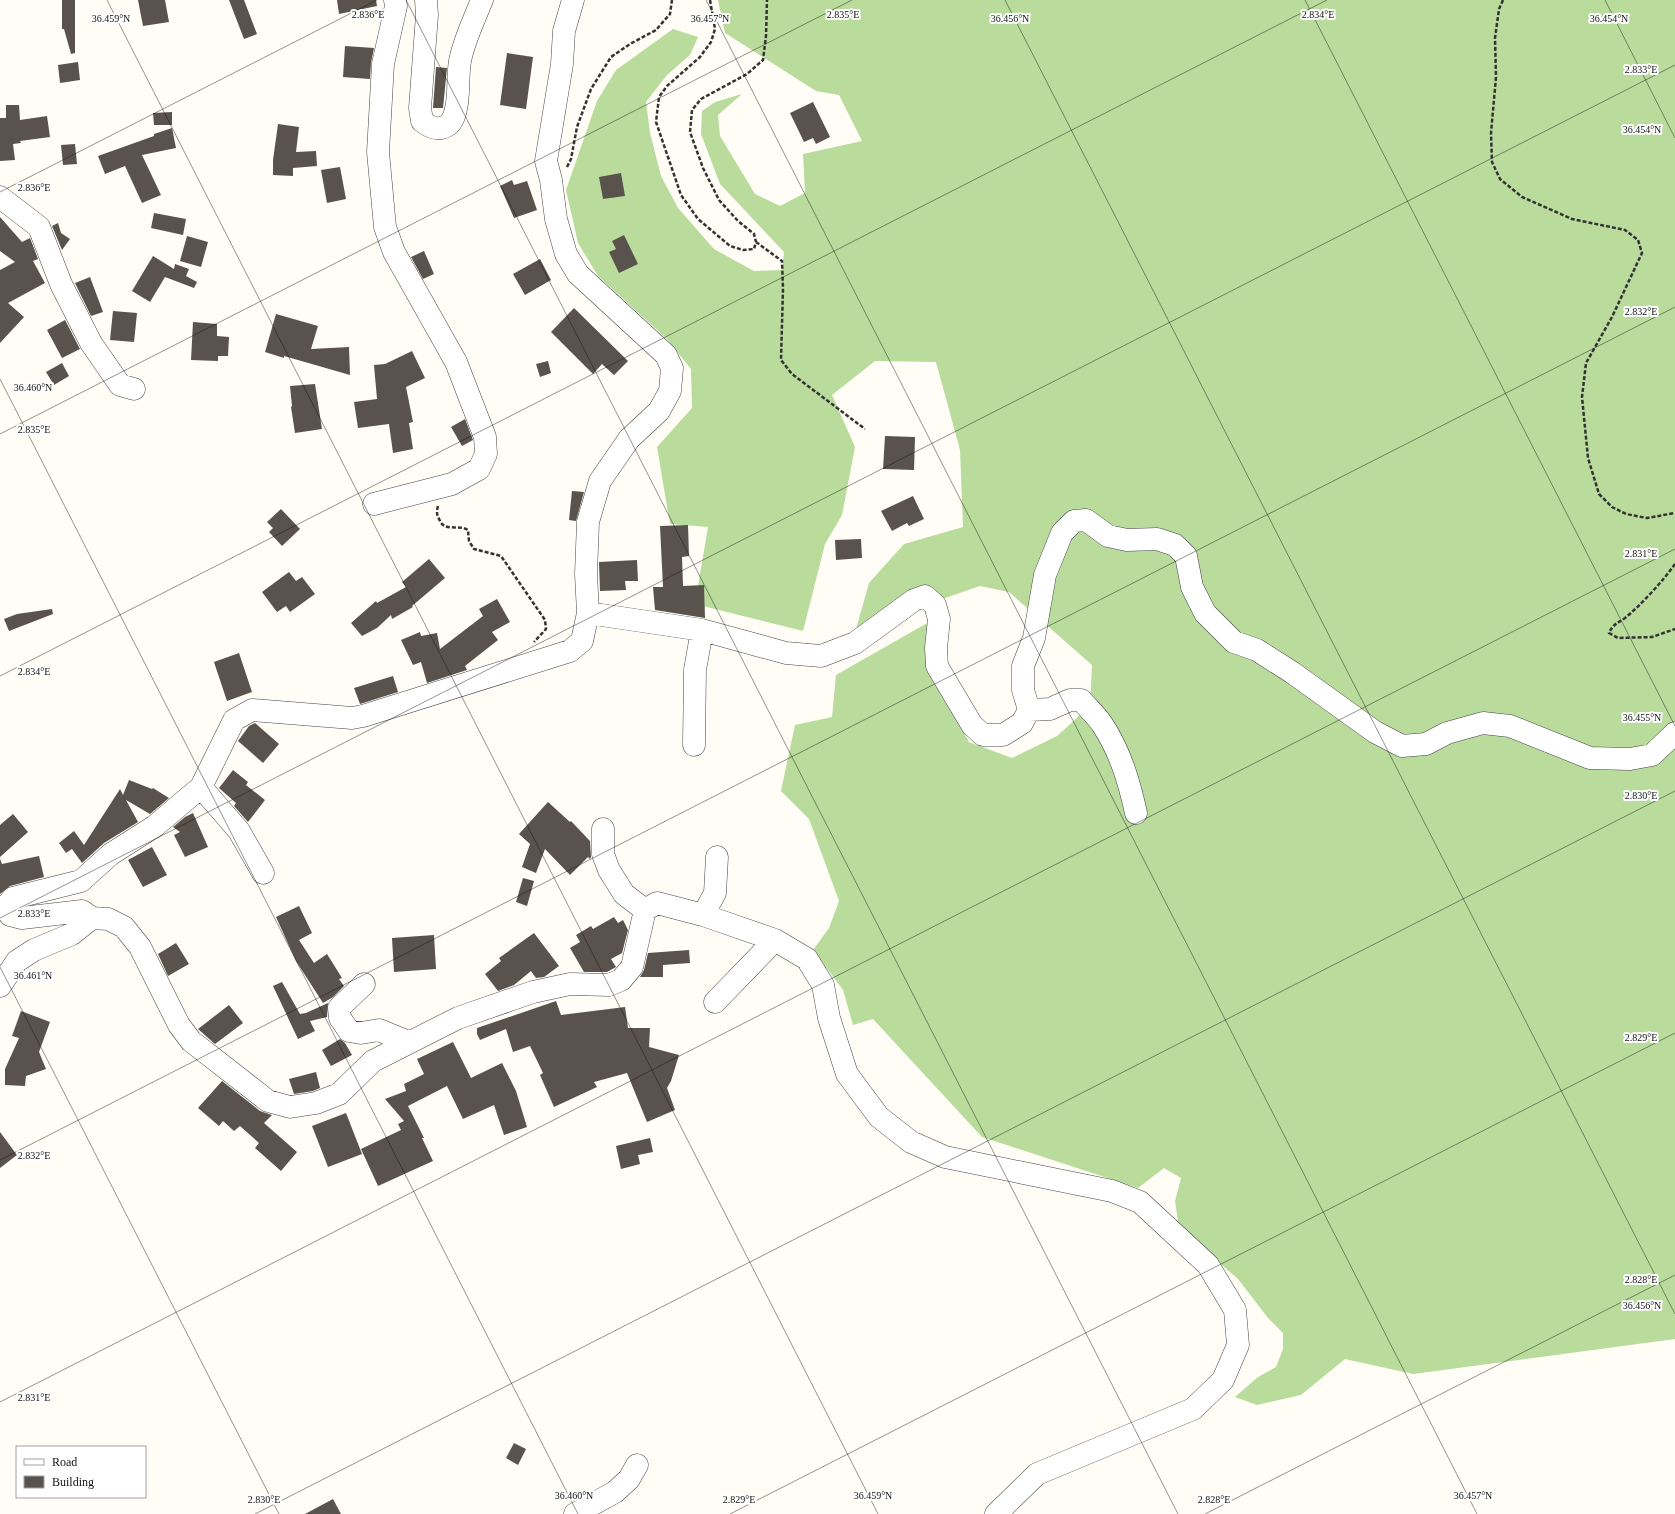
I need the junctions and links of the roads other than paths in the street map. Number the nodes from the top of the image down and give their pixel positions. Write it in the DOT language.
graph roads {
  1 [pos="395,0"];
  2 [pos="426,0"];
  3 [pos="482,0"];
  4 [pos="573,0"];
  5 [pos="0,197"];
  6 [pos="134,389"];
  7 [pos="374,504"];
  8 [pos="588,613"];
  9 [pos="702,630"];
  10 [pos="1029,710"];
  11 [pos="1675,733"];
  12 [pos="694,744"];
  13 [pos="201,787"];
  14 [pos="1136,813"];
  15 [pos="603,829"];
  16 [pos="717,857"];
  17 [pos="263,873"];
  18 [pos="645,910"];
  19 [pos="703,915"];
  20 [pos="92,918"];
  21 [pos="775,940"];
  22 [pos="364,984"];
  23 [pos="0,986"];
  24 [pos="716,1002"];
  25 [pos="408,1042"];
  26 [pos="637,1465"];
  27 [pos="575,1514"];
  28 [pos="996,1514"];
  1 -- 7 [label="street"];
  2 -- 3 [label="street"];
  4 -- 8 [label="street"];
  5 -- 6 [label="street"];
  8 -- 9 [label="street"];
  8 -- 13 [label="street"];
  9 -- 10 [label="street"];
  9 -- 12 [label="street"];
  10 -- 11 [label="street"];
  10 -- 14 [label="street"];
  13 -- 17 [label="street"];
  13 -- 20 [label="street"];
  15 -- 18 [label="street"];
  16 -- 19 [label="street"];
  18 -- 19 [label="street"];
  18 -- 25 [label="street"];
  19 -- 21 [label="street"];
  20 -- 23 [label="street"];
  20 -- 25 [label="street"];
  21 -- 24 [label="street"];
  21 -- 28 [label="street"];
  22 -- 25 [label="street"];
  26 -- 27 [label="street"];
}
